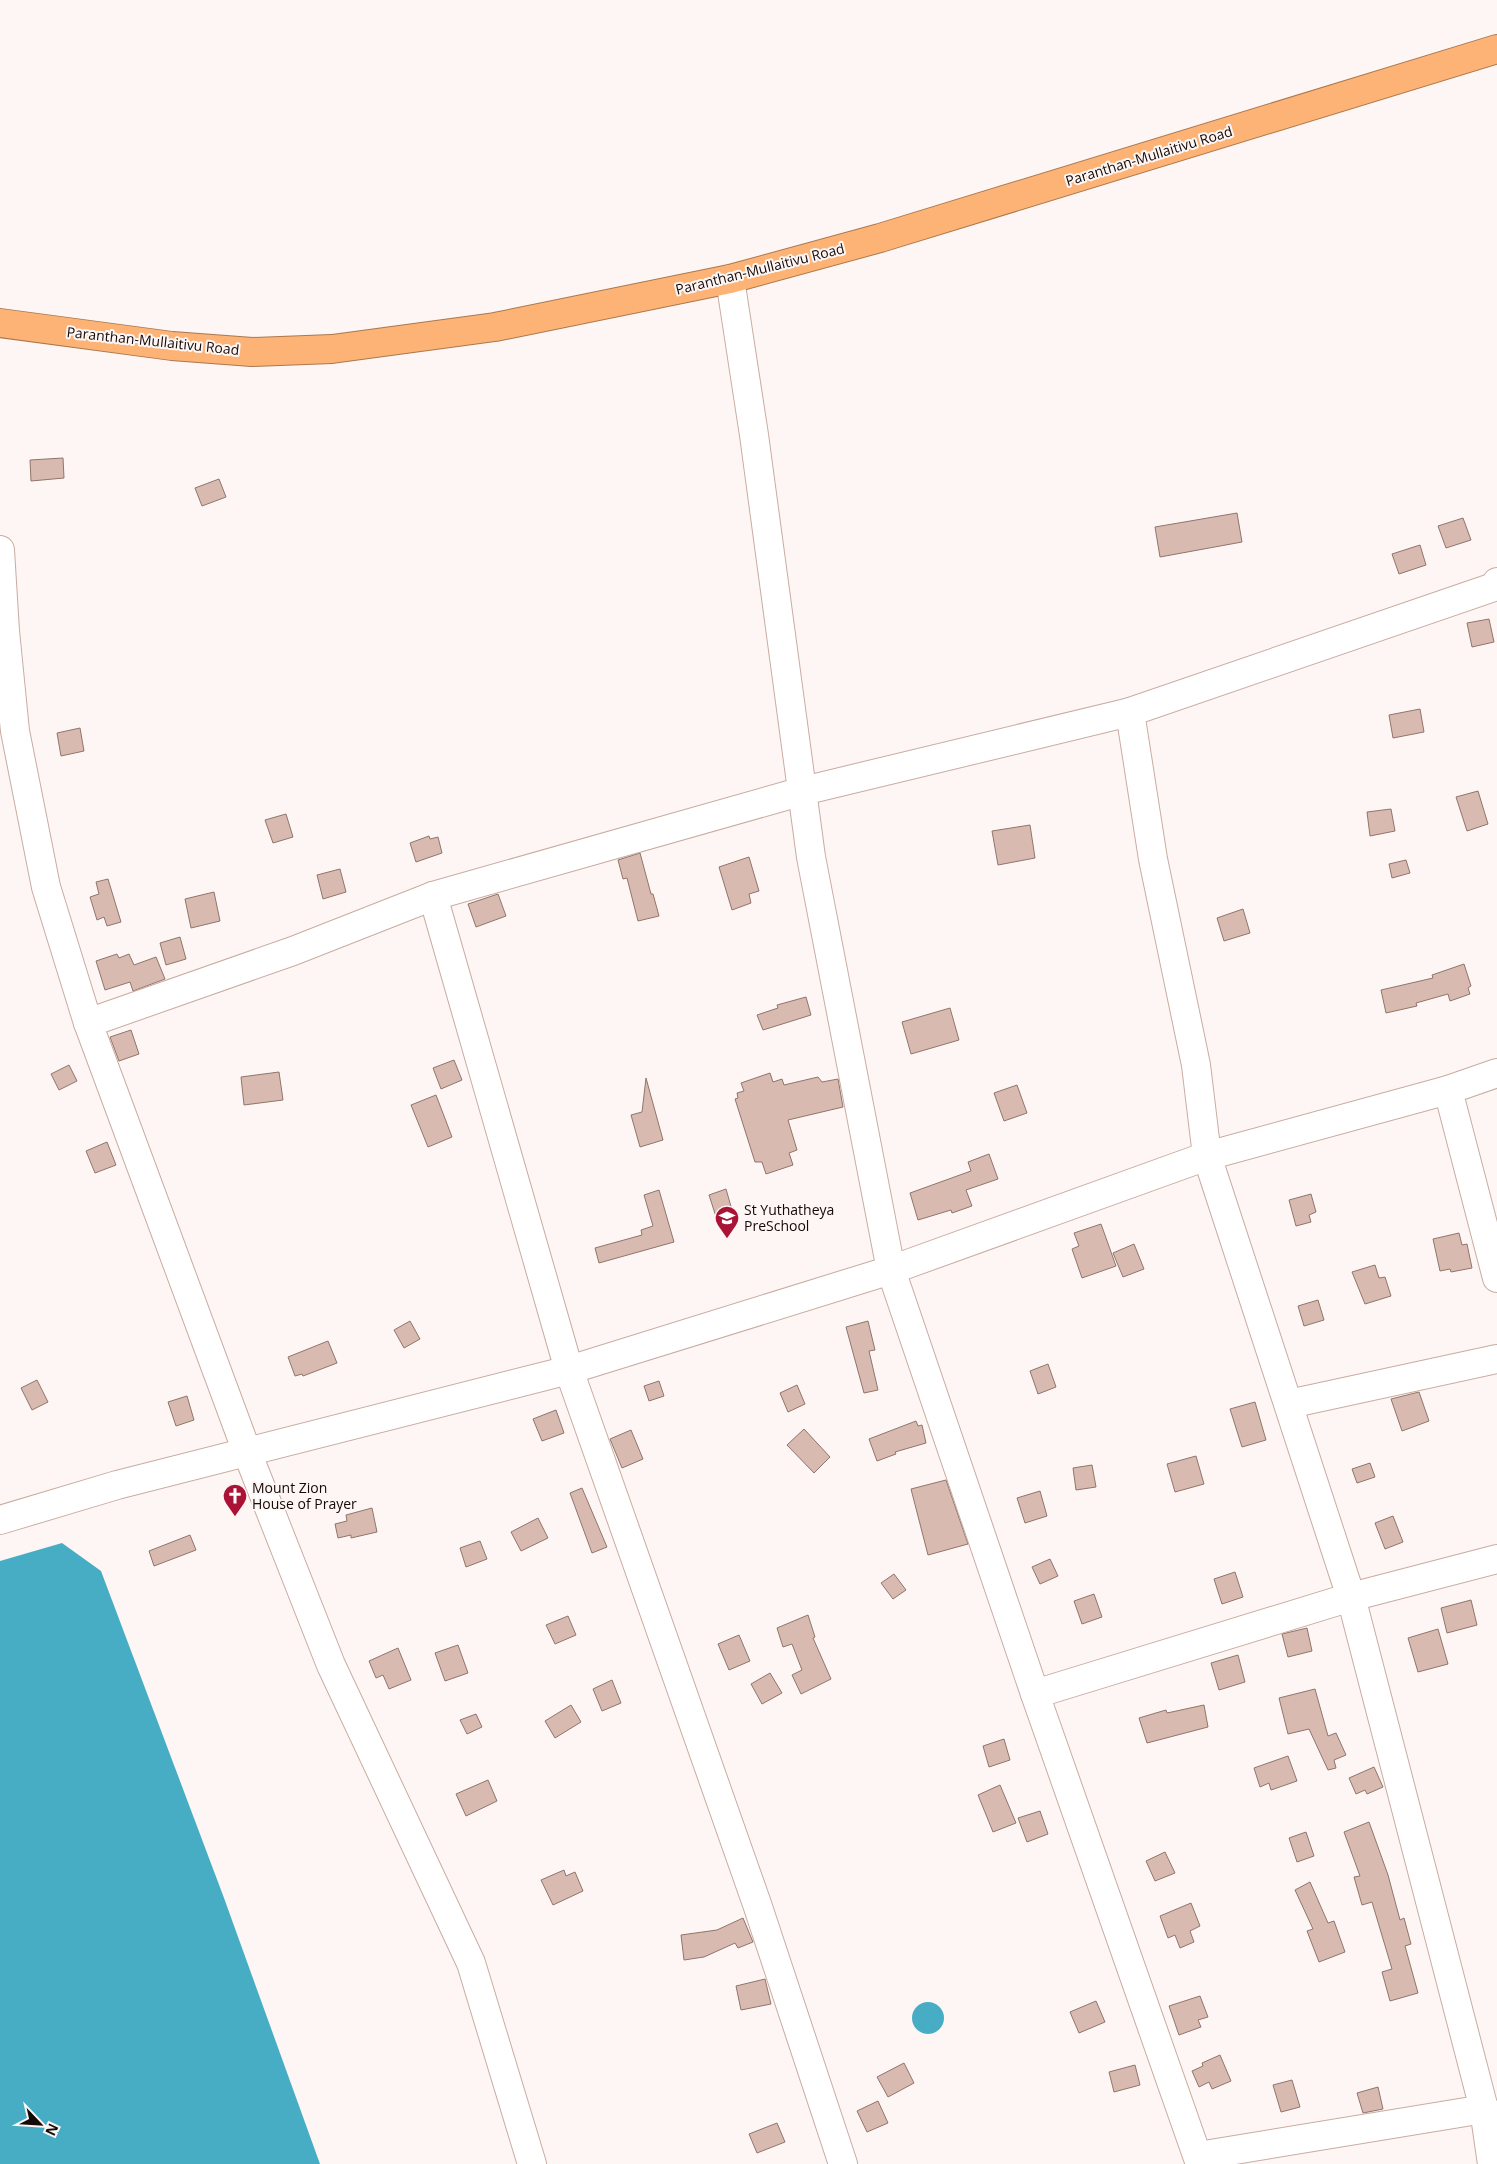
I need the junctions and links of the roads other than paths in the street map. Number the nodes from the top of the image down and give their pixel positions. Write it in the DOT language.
graph roads {
  1 [pos="1497,49"];
  2 [pos="730,279"];
  3 [pos="0,328"];
  4 [pos="0,550"];
  5 [pos="1496,590"];
  6 [pos="1130,712"];
  7 [pos="803,791"];
  8 [pos="433,896"];
  9 [pos="88,1023"];
  10 [pos="1497,1073"];
  11 [pos="1448,1090"];
  12 [pos="1207,1156"];
  13 [pos="891,1270"];
  14 [pos="1497,1278"];
  15 [pos="1497,1359"];
  16 [pos="569,1370"];
  17 [pos="1289,1404"];
  18 [pos="247,1452"];
  19 [pos="0,1520"];
  20 [pos="1497,1559"];
  21 [pos="1351,1597"];
  22 [pos="1035,1694"];
  23 [pos="1490,2114"];
  24 [pos="1199,2160"];
  25 [pos="532,2164"];
  26 [pos="843,2164"];
  27 [pos="1492,2164"];
  1 -- 2 [label="highway, Paranthan-Mullaitivu Road"];
  2 -- 3 [label="highway, Paranthan-Mullaitivu Road"];
  2 -- 7 [label="street"];
  4 -- 9 [label="street"];
  5 -- 6 [label="street"];
  6 -- 7 [label="street"];
  6 -- 12 [label="street"];
  7 -- 8 [label="street"];
  7 -- 13 [label="street"];
  8 -- 9 [label="street"];
  8 -- 16 [label="street"];
  9 -- 18 [label="street"];
  10 -- 11 [label="street"];
  11 -- 12 [label="street"];
  11 -- 14 [label="street"];
  12 -- 13 [label="street"];
  12 -- 17 [label="street"];
  13 -- 16 [label="street"];
  13 -- 22 [label="street"];
  15 -- 17 [label="street"];
  16 -- 18 [label="street"];
  16 -- 26 [label="street"];
  17 -- 21 [label="street"];
  18 -- 19 [label="street"];
  18 -- 25 [label="street"];
  20 -- 21 [label="street"];
  21 -- 22 [label="street"];
  21 -- 23 [label="street"];
  22 -- 24 [label="street"];
  23 -- 24 [label="street"];
  23 -- 27 [label="street"];
}
